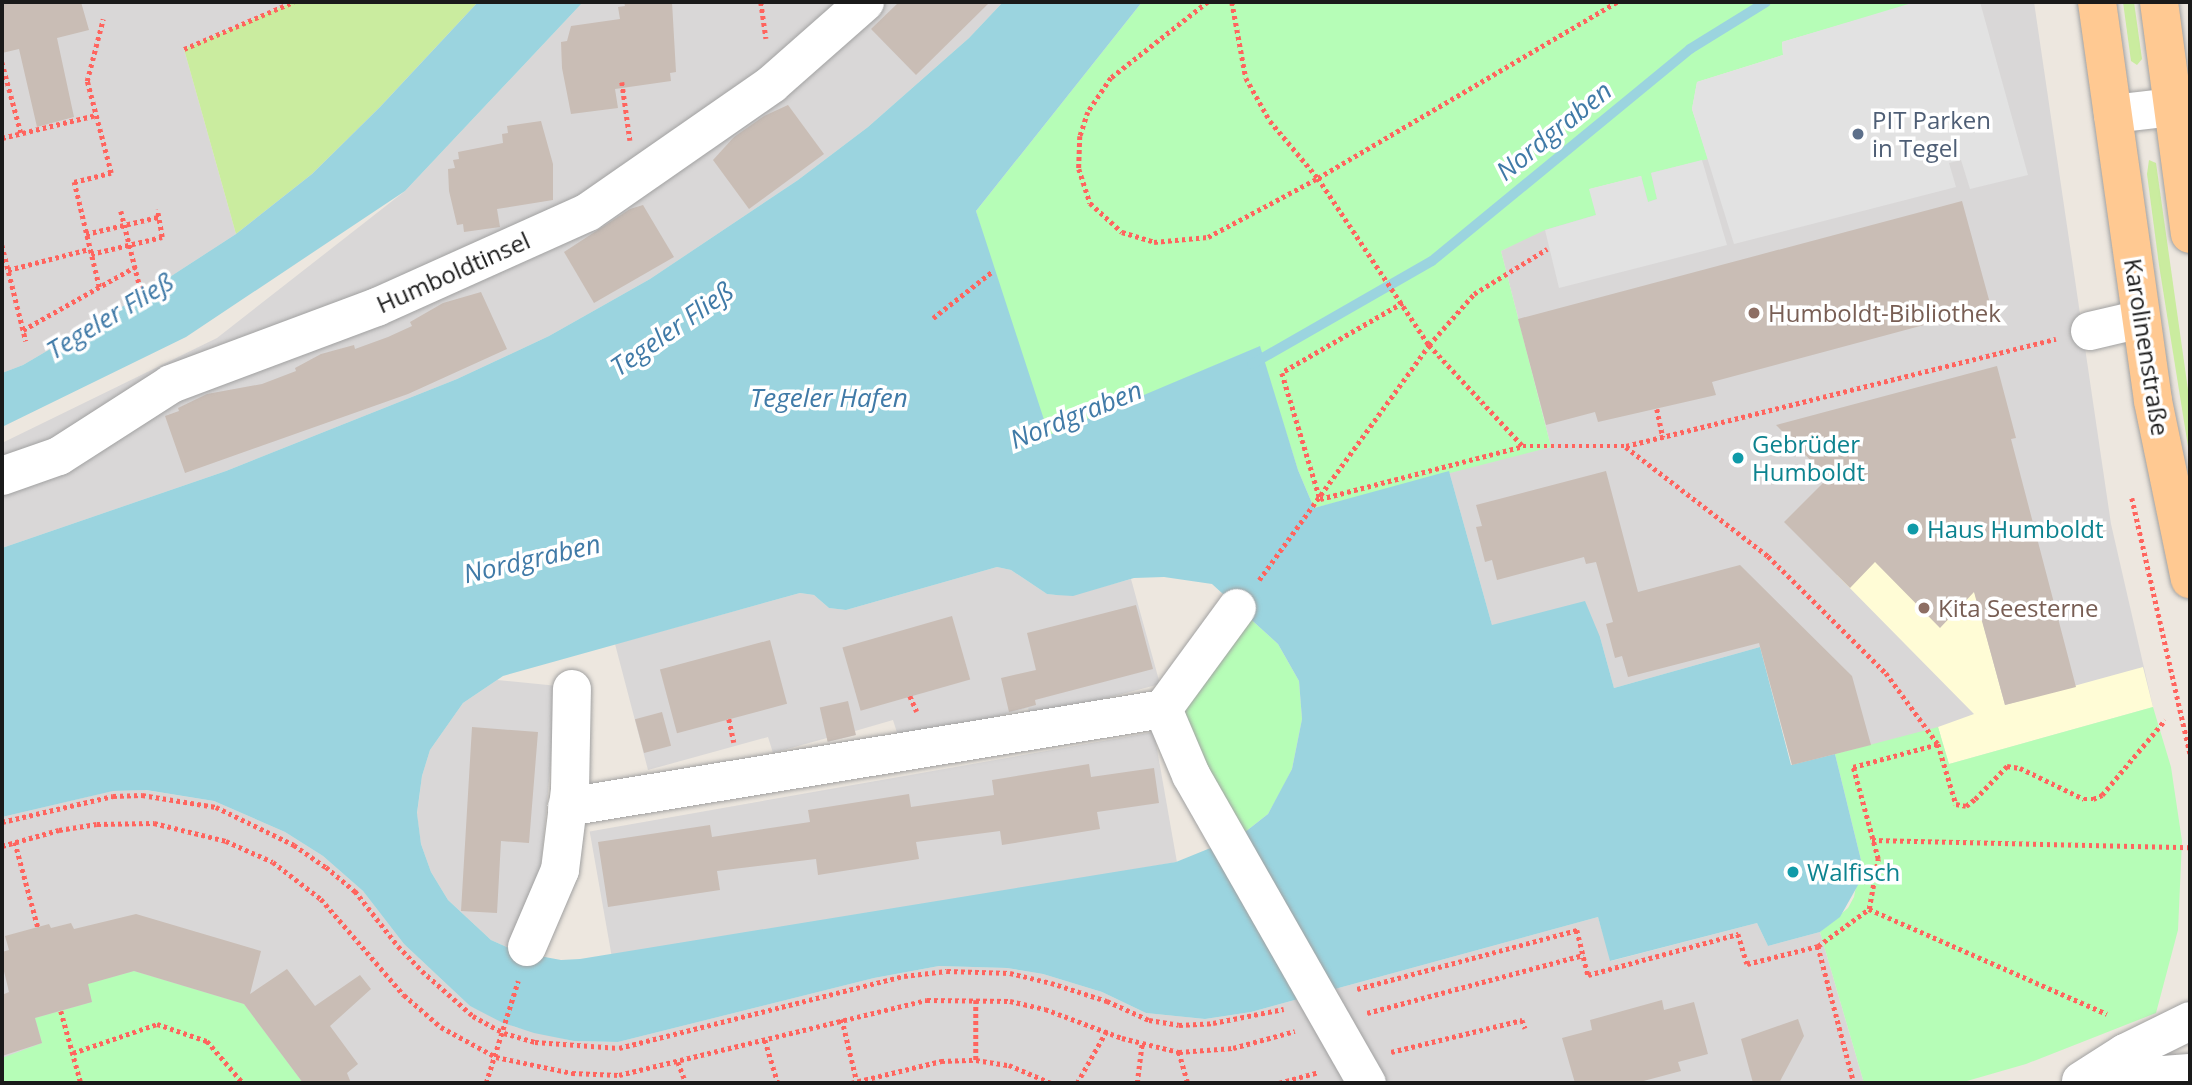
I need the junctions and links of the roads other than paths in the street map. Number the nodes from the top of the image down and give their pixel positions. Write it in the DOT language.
graph roads {
  1 [pos="866,2"];
  2 [pos="2097,2"];
  3 [pos="2159,2"];
  4 [pos="2173,107"];
  5 [pos="2113,114"];
  6 [pos="2190,234"];
  7 [pos="2141,319"];
  8 [pos="2090,331"];
  9 [pos="2,476"];
  10 [pos="2190,579"];
  11 [pos="1237,608"];
  12 [pos="572,690"];
  13 [pos="1163,709"];
  14 [pos="568,807"];
  15 [pos="527,947"];
  16 [pos="2190,1021"];
  17 [pos="1361,1072"];
  18 [pos="2190,1073"];
  19 [pos="2076,1082"];
  1 -- 9 [label="street, Humboldtinsel"];
  2 -- 5 [label="main road, Karolinenstraße"];
  3 -- 4 [label="main road"];
  4 -- 5 [label="street"];
  4 -- 6 [label="main road"];
  5 -- 7 [label="main road, Karolinenstraße"];
  7 -- 8 [label="street"];
  7 -- 10 [label="main road, Karolinenstraße"];
  11 -- 13 [label="street"];
  12 -- 14 [label="street"];
  13 -- 14 [label="street"];
  13 -- 17 [label="street"];
  14 -- 15 [label="street"];
  16 -- 19 [label="street"];
  18 -- 19 [label="street"];
}
